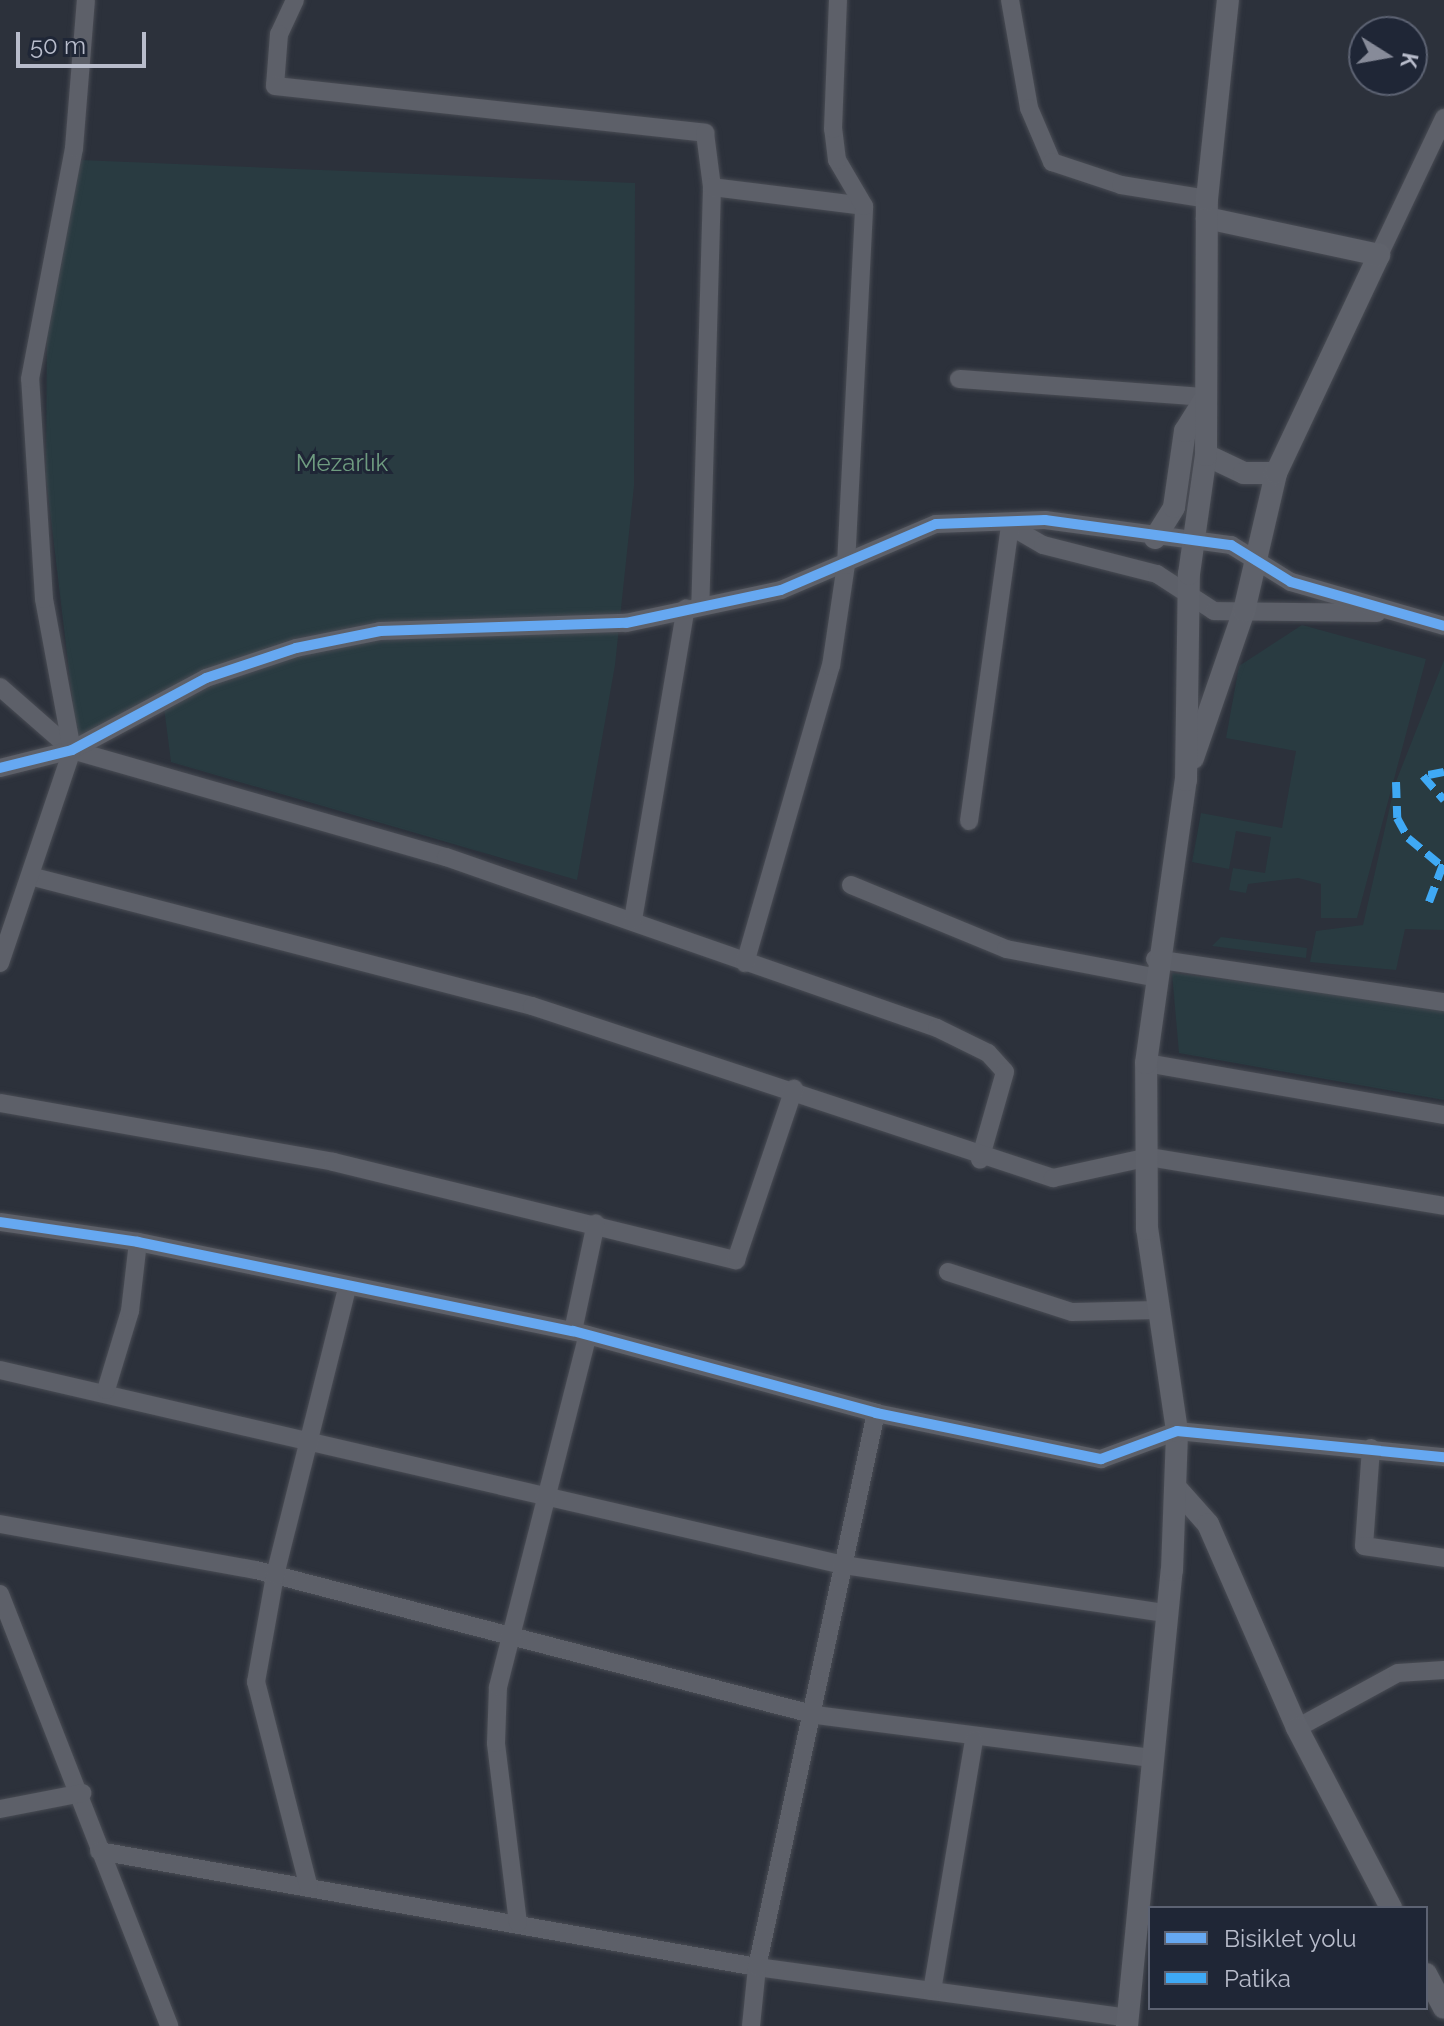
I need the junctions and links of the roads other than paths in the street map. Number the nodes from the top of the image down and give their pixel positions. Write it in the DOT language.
graph roads {
  1 [pos="86,0"];
  2 [pos="295,0"];
  3 [pos="838,0"];
  4 [pos="1010,0"];
  5 [pos="1228,0"];
  6 [pos="1444,118"];
  7 [pos="712,187"];
  8 [pos="864,206"];
  9 [pos="1207,208"];
  10 [pos="1379,255"];
  11 [pos="959,379"];
  12 [pos="1207,397"];
  13 [pos="1206,455"];
  14 [pos="1276,473"];
  15 [pos="1010,526"];
  16 [pos="1155,538"];
  17 [pos="1197,541"];
  18 [pos="1256,557"];
  19 [pos="846,565"];
  20 [pos="1189,597"];
  21 [pos="693,606"];
  22 [pos="1244,611"];
  23 [pos="1380,613"];
  24 [pos="1444,626"];
  25 [pos="0,687"];
  26 [pos="72,750"];
  27 [pos="0,768"];
  28 [pos="1186,780"];
  29 [pos="969,821"];
  30 [pos="30,876"];
  31 [pos="851,885"];
  32 [pos="633,920"];
  33 [pos="0,963"];
  34 [pos="745,963"];
  35 [pos="1154,968"];
  36 [pos="1444,1002"];
  37 [pos="1146,1063"];
  38 [pos="794,1089"];
  39 [pos="0,1103"];
  40 [pos="1444,1115"];
  41 [pos="1149,1157"];
  42 [pos="980,1160"];
  43 [pos="1444,1206"];
  44 [pos="0,1222"];
  45 [pos="596,1223"];
  46 [pos="138,1242"];
  47 [pos="948,1272"];
  48 [pos="347,1289"];
  49 [pos="1157,1310"];
  50 [pos="581,1333"];
  51 [pos="0,1370"];
  52 [pos="106,1390"];
  53 [pos="876,1413"];
  54 [pos="1177,1431"];
  55 [pos="314,1441"];
  56 [pos="1371,1448"];
  57 [pos="1444,1457"];
  58 [pos="1176,1488"];
  59 [pos="544,1493"];
  60 [pos="0,1524"];
  61 [pos="1444,1558"];
  62 [pos="843,1565"];
  63 [pos="275,1575"];
  64 [pos="0,1594"];
  65 [pos="1166,1613"];
  66 [pos="508,1632"];
  67 [pos="1444,1670"];
  68 [pos="816,1715"];
  69 [pos="1297,1728"];
  70 [pos="974,1740"];
  71 [pos="1150,1758"];
  72 [pos="82,1793"];
  73 [pos="0,1809"];
  74 [pos="99,1851"];
  75 [pos="309,1888"];
  76 [pos="1390,1906"];
  77 [pos="518,1923"];
  78 [pos="757,1967"];
  79 [pos="1428,1978"];
  80 [pos="932,1991"];
  81 [pos="1444,2008"];
  82 [pos="1127,2022"];
  83 [pos="169,2026"];
  84 [pos="751,2026"];
  1 -- 26 [label="street"];
  2 -- 7 [label="street"];
  3 -- 8 [label="street"];
  4 -- 9 [label="street"];
  5 -- 9 [label="main road"];
  6 -- 10 [label="street"];
  7 -- 8 [label="street"];
  7 -- 21 [label="street"];
  8 -- 19 [label="street"];
  9 -- 10 [label="main road"];
  9 -- 12 [label="main road"];
  10 -- 14 [label="main road"];
  11 -- 12 [label="street"];
  12 -- 13 [label="main road"];
  12 -- 16 [label="main road"];
  13 -- 14 [label="main road"];
  13 -- 17 [label="main road"];
  14 -- 18 [label="main road"];
  15 -- 16 [label="street"];
  15 -- 19 [label="street"];
  15 -- 20 [label="street"];
  15 -- 29 [label="street"];
  16 -- 17 [label="street"];
  17 -- 18 [label="street"];
  17 -- 20 [label="main road"];
  18 -- 22 [label="main road"];
  18 -- 23 [label="street"];
  19 -- 21 [label="street"];
  19 -- 34 [label="street"];
  20 -- 22 [label="street"];
  20 -- 28 [label="main road"];
  21 -- 26 [label="street"];
  21 -- 32 [label="street"];
  22 -- 23 [label="street"];
  22 -- 28 [label="main road"];
  23 -- 24 [label="street"];
  25 -- 26 [label="street"];
  26 -- 27 [label="street"];
  26 -- 30 [label="street"];
  26 -- 32 [label="street"];
  28 -- 35 [label="main road"];
  30 -- 33 [label="street"];
  30 -- 38 [label="street"];
  31 -- 35 [label="street"];
  32 -- 34 [label="street"];
  34 -- 42 [label="street"];
  35 -- 36 [label="street"];
  35 -- 37 [label="main road"];
  37 -- 40 [label="street"];
  37 -- 41 [label="main road"];
  38 -- 42 [label="street"];
  38 -- 45 [label="street"];
  39 -- 45 [label="street"];
  41 -- 42 [label="street"];
  41 -- 43 [label="street"];
  41 -- 49 [label="main road"];
  44 -- 46 [label="street"];
  45 -- 50 [label="street"];
  46 -- 48 [label="street"];
  46 -- 52 [label="street"];
  47 -- 49 [label="street"];
  48 -- 50 [label="street"];
  48 -- 55 [label="street"];
  49 -- 54 [label="main road"];
  50 -- 53 [label="street"];
  50 -- 59 [label="street"];
  51 -- 52 [label="street"];
  52 -- 55 [label="street"];
  53 -- 54 [label="street"];
  53 -- 62 [label="street"];
  54 -- 56 [label="street"];
  54 -- 58 [label="main road"];
  55 -- 59 [label="street"];
  55 -- 63 [label="street"];
  56 -- 57 [label="street"];
  56 -- 61 [label="street"];
  58 -- 65 [label="main road"];
  58 -- 69 [label="main road"];
  59 -- 62 [label="street"];
  59 -- 66 [label="street"];
  60 -- 63 [label="street"];
  62 -- 65 [label="street"];
  62 -- 68 [label="street"];
  63 -- 66 [label="street"];
  63 -- 75 [label="street"];
  64 -- 72 [label="street"];
  65 -- 71 [label="main road"];
  66 -- 68 [label="street"];
  66 -- 77 [label="street"];
  67 -- 69 [label="street"];
  68 -- 70 [label="street"];
  68 -- 78 [label="street"];
  69 -- 76 [label="main road"];
  70 -- 71 [label="street"];
  70 -- 80 [label="street"];
  71 -- 82 [label="main road"];
  72 -- 73 [label="street"];
  72 -- 74 [label="street"];
  74 -- 75 [label="street"];
  74 -- 83 [label="street"];
  75 -- 77 [label="street"];
  77 -- 78 [label="street"];
  78 -- 80 [label="street"];
  78 -- 84 [label="street"];
  79 -- 81 [label="main road"];
  80 -- 82 [label="street"];
}
